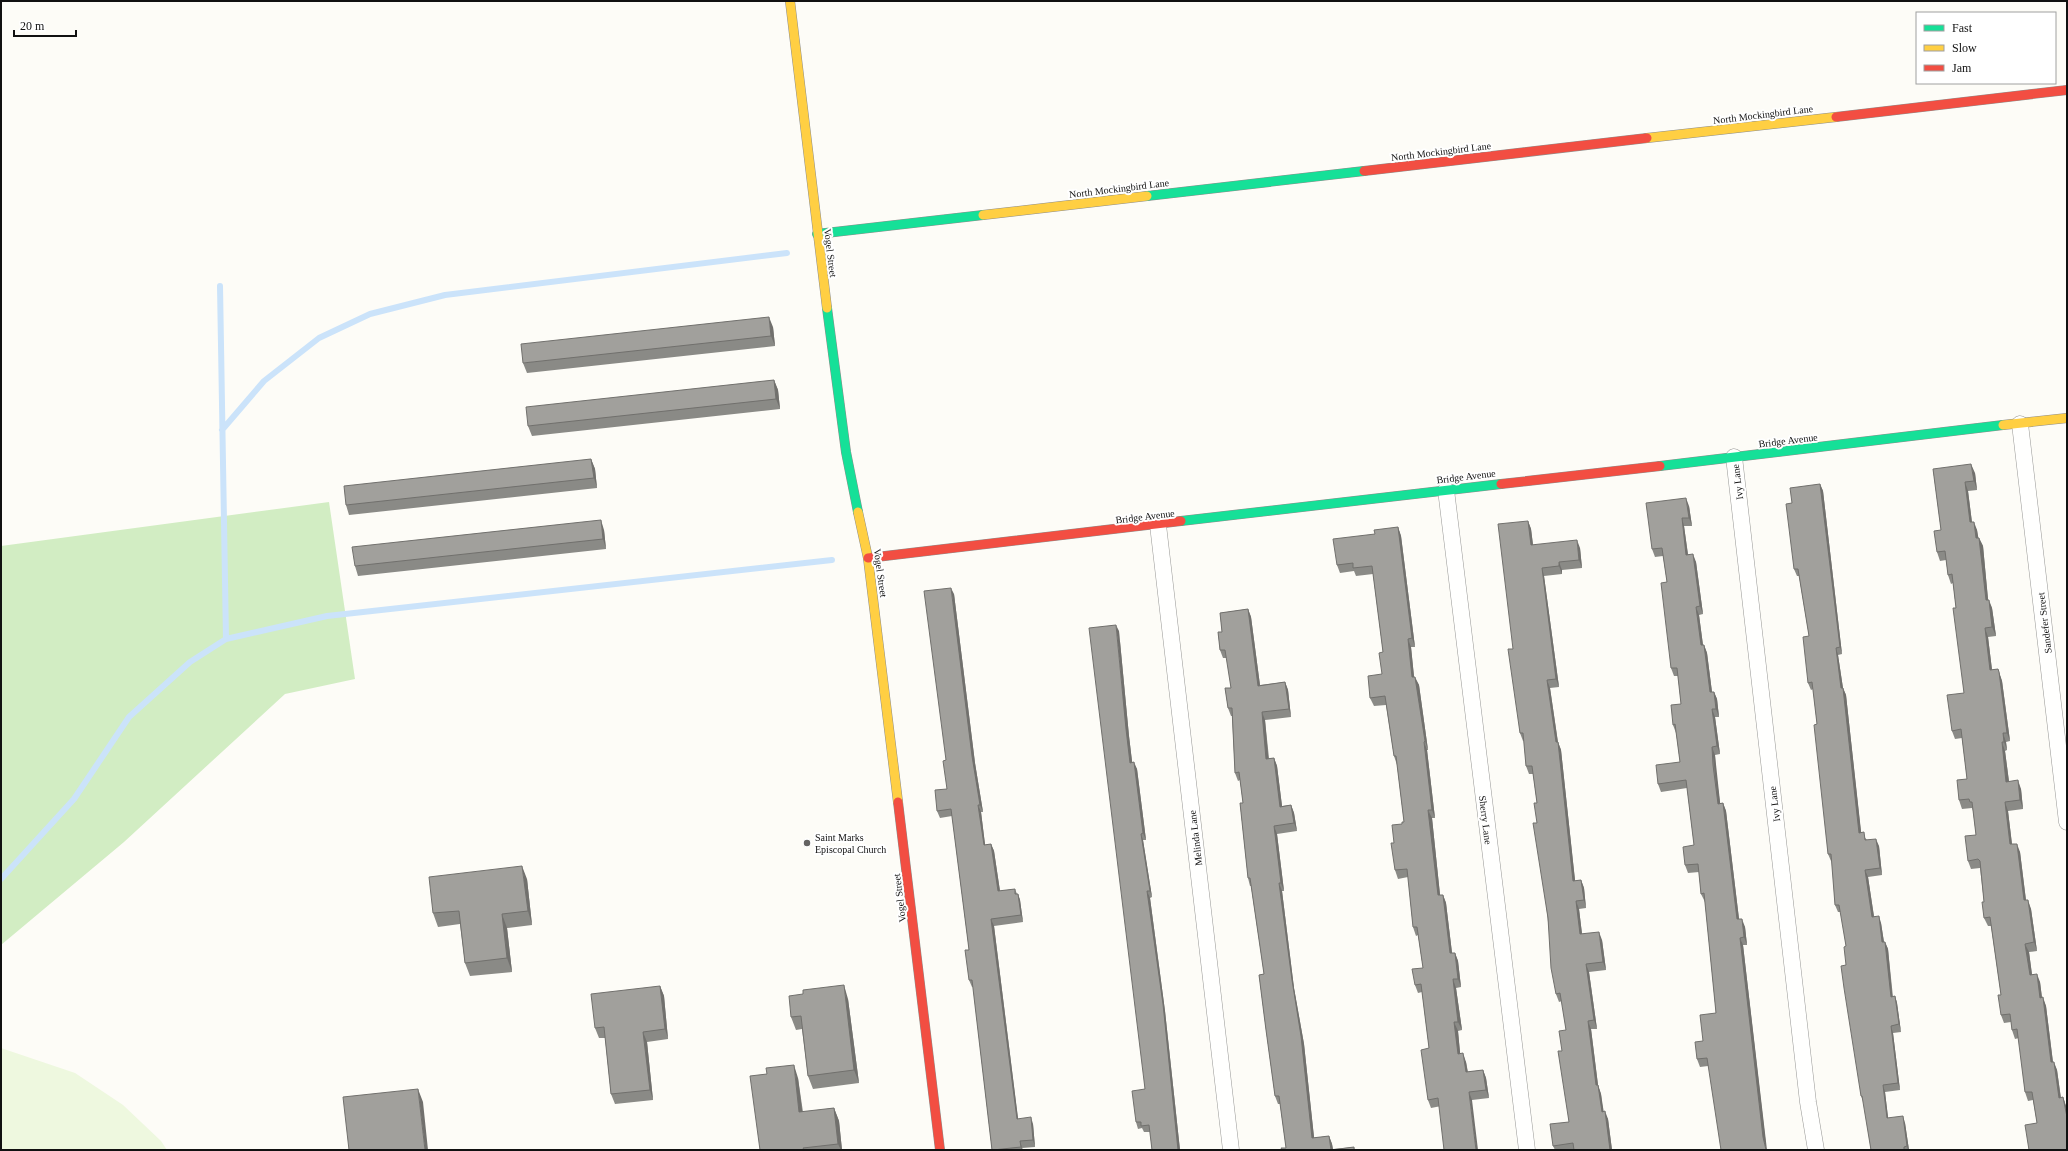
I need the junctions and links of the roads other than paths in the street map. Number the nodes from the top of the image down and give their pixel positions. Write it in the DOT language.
graph roads {
  1 [pos="790,1"];
  2 [pos="2067,90"];
  3 [pos="817,234"];
  4 [pos="2067,418"];
  5 [pos="2020,424"];
  6 [pos="1734,457"];
  7 [pos="1446,490"];
  8 [pos="1158,525"];
  9 [pos="868,558"];
  10 [pos="2067,822"];
  11 [pos="940,1150"];
  12 [pos="1231,1150"];
  13 [pos="1527,1150"];
  14 [pos="1816,1150"];
  1 -- 3 [label="street, Vogel Street"];
  2 -- 3 [label="street, North Mockingbird Lane"];
  3 -- 9 [label="street, Vogel Street"];
  4 -- 5 [label="street, Bridge Avenue"];
  5 -- 6 [label="street, Bridge Avenue"];
  5 -- 10 [label="street, Sandefer Street"];
  6 -- 7 [label="street, Bridge Avenue"];
  6 -- 14 [label="street, Ivy Lane"];
  7 -- 8 [label="street, Bridge Avenue"];
  7 -- 13 [label="street, Sherry Lane"];
  8 -- 9 [label="street, Bridge Avenue"];
  8 -- 12 [label="street, Melinda Lane"];
  9 -- 11 [label="street, Vogel Street"];
}
